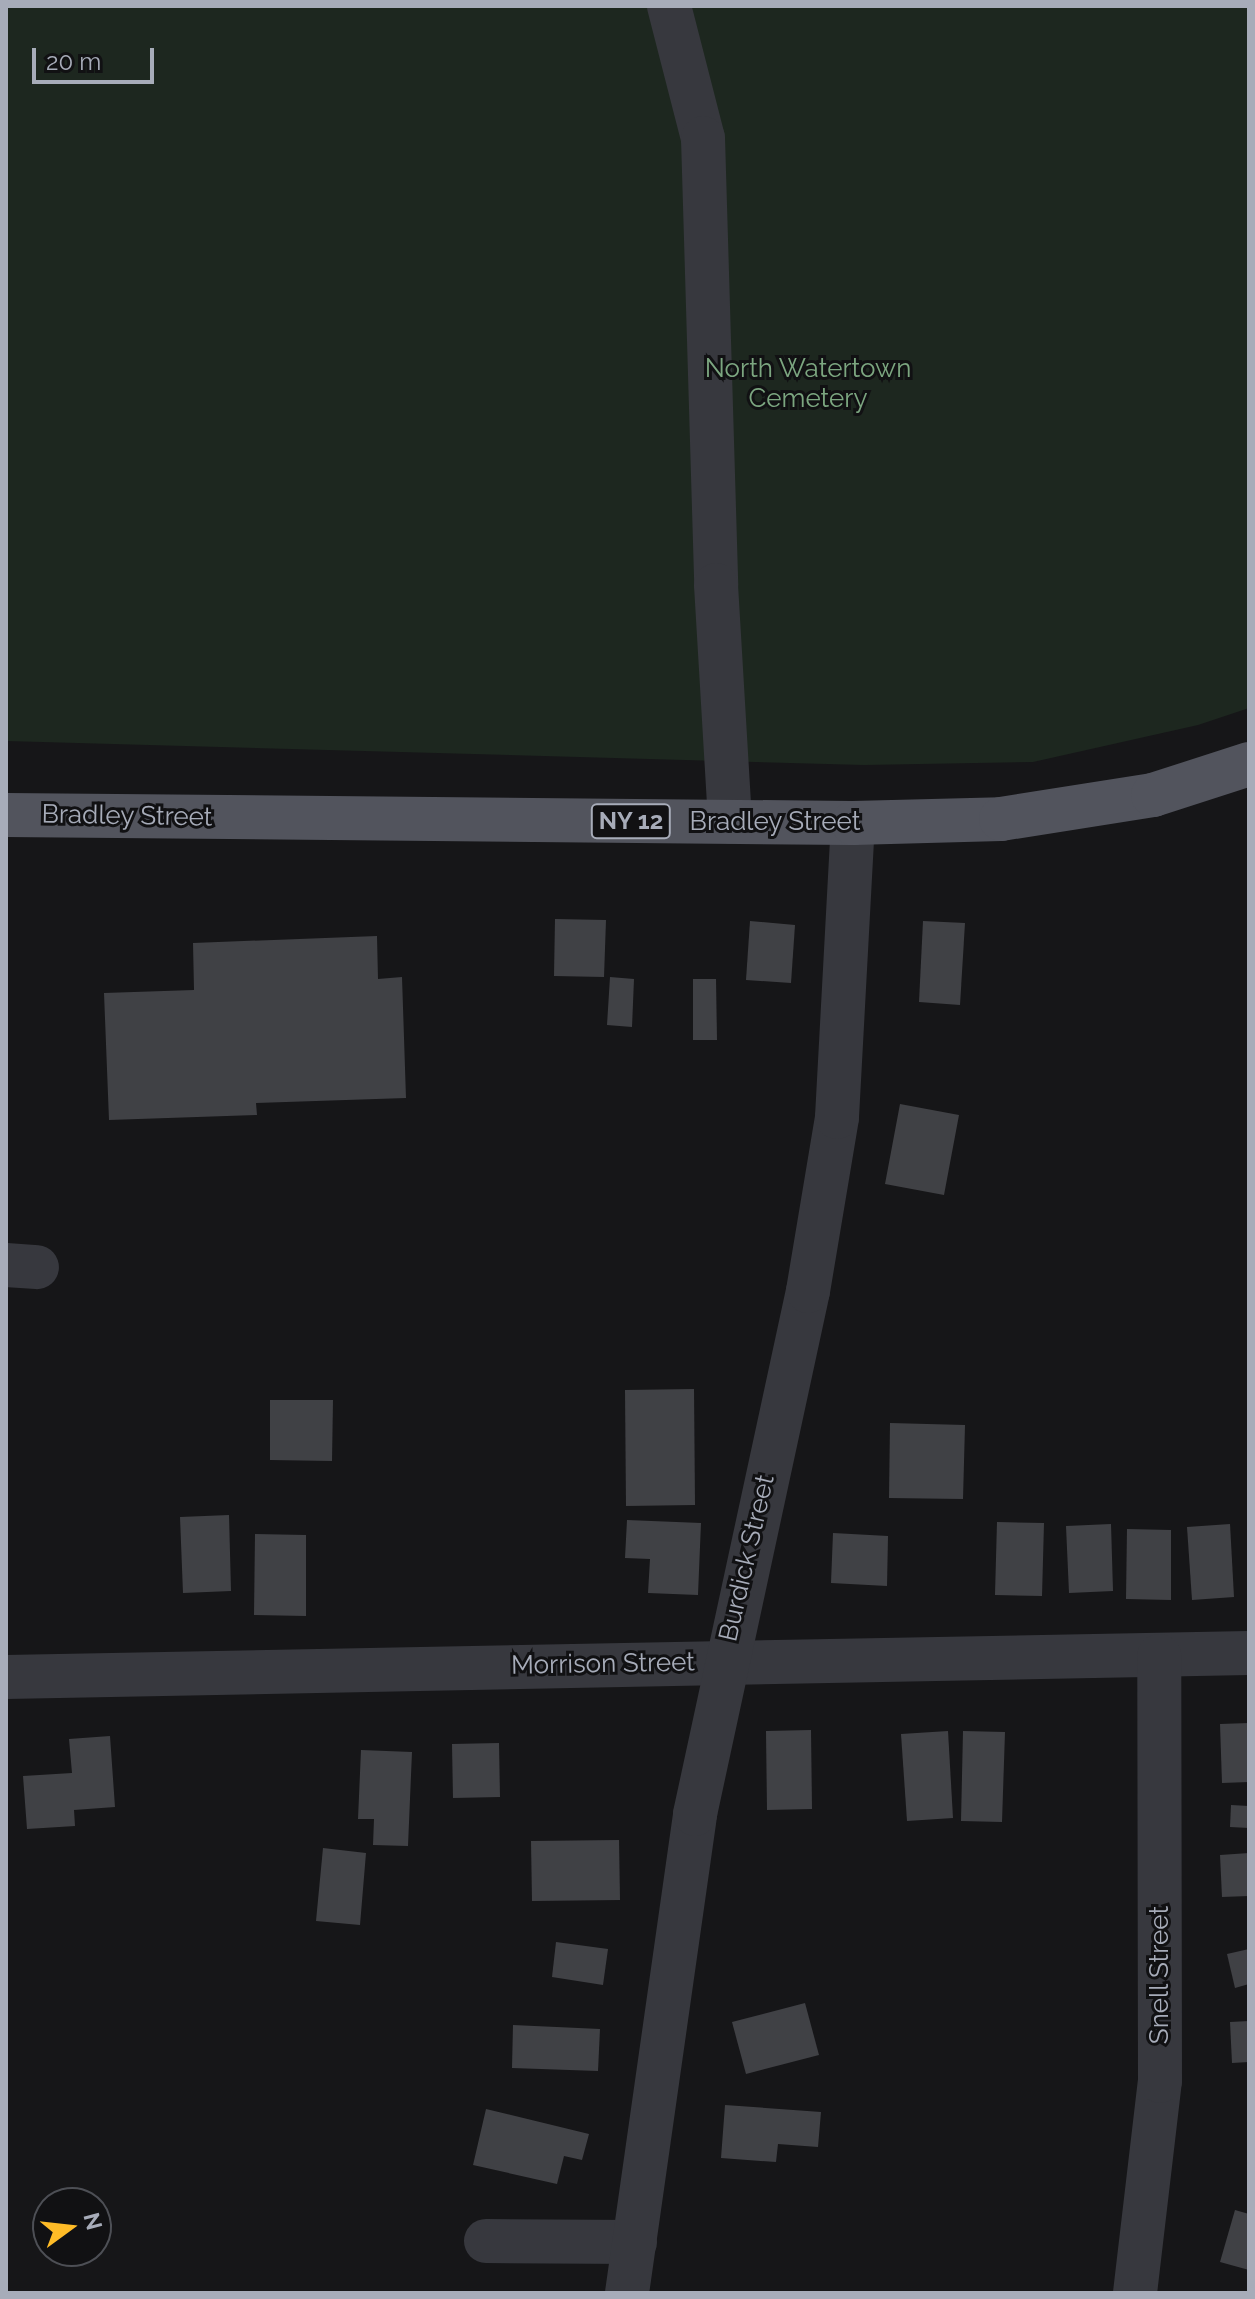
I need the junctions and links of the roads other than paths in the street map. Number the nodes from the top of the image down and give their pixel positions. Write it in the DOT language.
graph roads {
  1 [pos="669,6"];
  2 [pos="1249,764"];
  3 [pos="6,815"];
  4 [pos="730,822"];
  5 [pos="853,823"];
  6 [pos="1249,1653"];
  7 [pos="1159,1656"];
  8 [pos="724,1662"];
  9 [pos="6,1677"];
  10 [pos="486,2241"];
  11 [pos="635,2242"];
  12 [pos="627,2293"];
  13 [pos="1135,2293"];
  1 -- 4 [label="street"];
  2 -- 5 [label="main road, Bradley Street / NY 12"];
  3 -- 4 [label="main road, Bradley Street / NY 12"];
  4 -- 5 [label="main road, Bradley Street / NY 12"];
  5 -- 8 [label="street, Burdick Street"];
  6 -- 7 [label="street, Morrison Street"];
  7 -- 8 [label="street, Morrison Street"];
  7 -- 13 [label="street, Snell Street"];
  8 -- 9 [label="street, Morrison Street"];
  8 -- 11 [label="street, Burdick Street"];
  10 -- 11 [label="street"];
  11 -- 12 [label="street, Burdick Street"];
}
